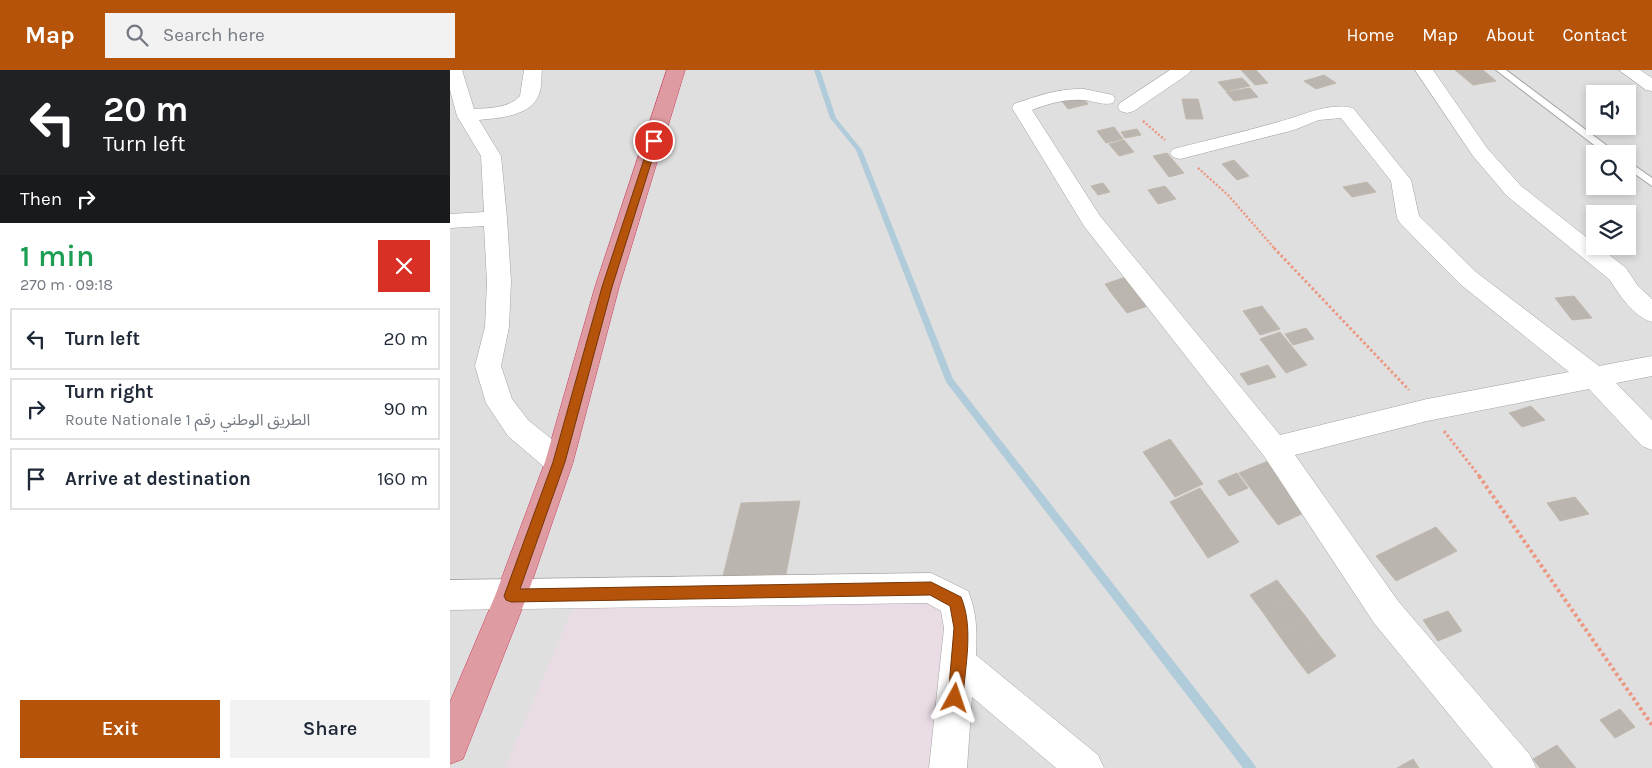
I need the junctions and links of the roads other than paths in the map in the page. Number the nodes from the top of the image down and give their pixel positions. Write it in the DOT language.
graph roads {
  1 [pos="533,70"];
  2 [pos="676,70"];
  3 [pos="1182,70"];
  4 [pos="1424,70"];
  5 [pos="1500,70"];
  6 [pos="1628,70"];
  7 [pos="454,84"];
  8 [pos="1652,86"];
  9 [pos="467,116"];
  10 [pos="1601,145"];
  11 [pos="1180,153"];
  12 [pos="1636,170"];
  13 [pos="1652,183"];
  14 [pos="496,218"];
  15 [pos="450,222"];
  16 [pos="1652,313"];
  17 [pos="1652,366"];
  18 [pos="1593,376"];
  19 [pos="1652,438"];
  20 [pos="1274,448"];
  21 [pos="559,462"];
  22 [pos="450,595"];
  23 [pos="511,596"];
  24 [pos="959,663"];
  25 [pos="450,746"];
  26 [pos="948,768"];
  27 [pos="1085,768"];
  28 [pos="1518,768"];
  1 -- 9 [label="street"];
  2 -- 21 [label="highway"];
  3 -- 20 [label="street"];
  4 -- 16 [label="street"];
  5 -- 10 [label="lane"];
  6 -- 8 [label="street"];
  7 -- 9 [label="street"];
  9 -- 14 [label="street"];
  11 -- 18 [label="street"];
  12 -- 13 [label="lane"];
  14 -- 15 [label="street"];
  14 -- 21 [label="street"];
  17 -- 18 [label="street"];
  18 -- 19 [label="street"];
  18 -- 20 [label="street"];
  20 -- 28 [label="street"];
  21 -- 23 [label="highway"];
  22 -- 23 [label="street"];
  23 -- 24 [label="street"];
  23 -- 25 [label="highway"];
  24 -- 26 [label="street"];
  24 -- 27 [label="street"];
}
